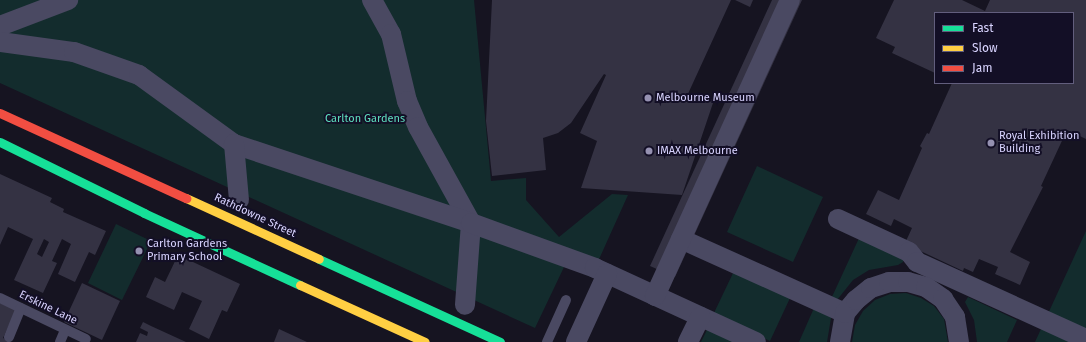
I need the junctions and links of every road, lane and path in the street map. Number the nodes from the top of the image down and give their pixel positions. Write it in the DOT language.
graph roads {
  1 [pos="68,0"];
  2 [pos="372,0"];
  3 [pos="790,0"];
  4 [pos="0,26"];
  5 [pos="0,42"];
  6 [pos="0,113"];
  7 [pos="0,142"];
  8 [pos="234,144"];
  9 [pos="239,200"];
  10 [pos="838,219"];
  11 [pos="471,223"];
  12 [pos="681,239"];
  13 [pos="607,274"];
  14 [pos="930,278"];
  15 [pos="655,296"];
  16 [pos="0,298"];
  17 [pos="566,300"];
  18 [pos="465,305"];
  19 [pos="21,308"];
  20 [pos="845,313"];
  21 [pos="700,317"];
  22 [pos="65,330"];
  23 [pos="9,337"];
  24 [pos="474,337"];
  25 [pos="86,339"];
  26 [pos="1086,339"];
  27 [pos="60,342"];
  28 [pos="425,342"];
  29 [pos="500,342"];
  30 [pos="547,342"];
  31 [pos="576,342"];
  32 [pos="688,342"];
  33 [pos="756,342"];
  34 [pos="840,342"];
  35 [pos="959,342"];
  1 -- 4 [label="street"];
  2 -- 11 [label="street"];
  3 -- 12 [label="street"];
  5 -- 8 [label="street"];
  6 -- 24 [label="main road, Rathdowne Street"];
  7 -- 28 [label="main road"];
  8 -- 9 [label="street"];
  8 -- 11 [label="street"];
  10 -- 14 [label="street"];
  11 -- 13 [label="street"];
  11 -- 18 [label="street"];
  12 -- 15 [label="street"];
  12 -- 20 [label="street"];
  13 -- 15 [label="street"];
  13 -- 31 [label="street"];
  14 -- 20 [label="street"];
  14 -- 26 [label="street"];
  14 -- 35 [label="street"];
  15 -- 21 [label="street"];
  16 -- 19 [label="lane, Erskine Lane"];
  17 -- 30 [label="lane"];
  19 -- 22 [label="lane, Erskine Lane"];
  19 -- 23 [label="lane"];
  20 -- 34 [label="street"];
  21 -- 32 [label="street"];
  21 -- 33 [label="street"];
  22 -- 25 [label="lane, Erskine Lane"];
  22 -- 27 [label="lane"];
  24 -- 29 [label="main road, Rathdowne Street"];
}
